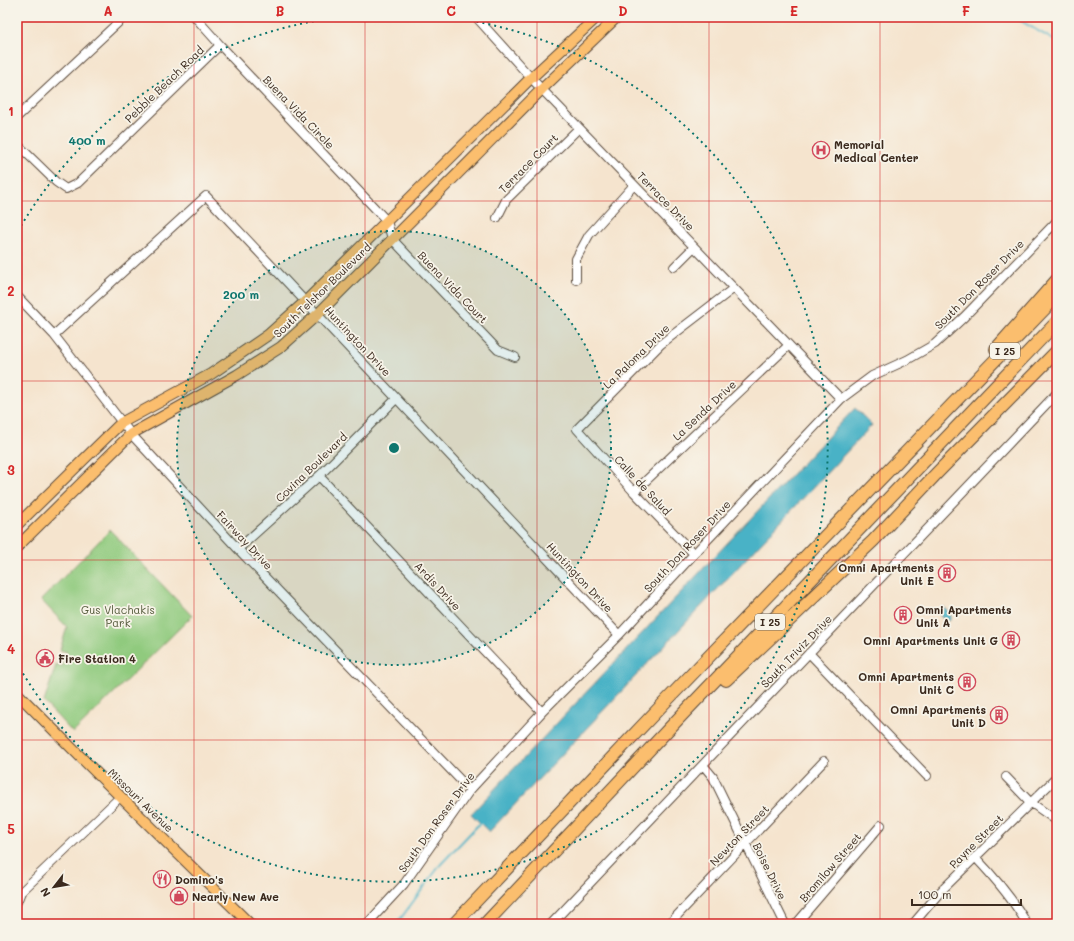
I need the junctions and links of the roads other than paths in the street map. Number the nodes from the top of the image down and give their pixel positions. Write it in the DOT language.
graph roads {
  1 [pos="124,17"];
  2 [pos="195,17"];
  3 [pos="476,17"];
  4 [pos="597,17"];
  5 [pos="617,17"];
  6 [pos="220,45"];
  7 [pos="532,78"];
  8 [pos="542,89"];
  9 [pos="17,117"];
  10 [pos="579,128"];
  11 [pos="17,144"];
  12 [pos="634,185"];
  13 [pos="497,218"];
  14 [pos="387,221"];
  15 [pos="1057,221"];
  16 [pos="392,239"];
  17 [pos="694,247"];
  18 [pos="674,267"];
  19 [pos="576,280"];
  20 [pos="1057,280"];
  21 [pos="734,288"];
  22 [pos="17,296"];
  23 [pos="1057,296"];
  24 [pos="306,301"];
  25 [pos="318,314"];
  26 [pos="1057,322"];
  27 [pos="54,335"];
  28 [pos="789,345"];
  29 [pos="1057,351"];
  30 [pos="515,357"];
  31 [pos="1057,393"];
  32 [pos="396,399"];
  33 [pos="841,399"];
  34 [pos="952,405"];
  35 [pos="121,423"];
  36 [pos="577,429"];
  37 [pos="131,434"];
  38 [pos="319,476"];
  39 [pos="634,492"];
  40 [pos="17,525"];
  41 [pos="17,547"];
  42 [pos="238,550"];
  43 [pos="694,554"];
  44 [pos="619,635"];
  45 [pos="809,653"];
  46 [pos="17,693"];
  47 [pos="542,712"];
  48 [pos="639,761"];
  49 [pos="824,761"];
  50 [pos="703,764"];
  51 [pos="927,776"];
  52 [pos="1006,777"];
  53 [pos="1057,777"];
  54 [pos="470,790"];
  55 [pos="120,797"];
  56 [pos="1030,802"];
  57 [pos="1057,821"];
  58 [pos="881,825"];
  59 [pos="745,844"];
  60 [pos="975,857"];
  61 [pos="17,902"];
  62 [pos="245,922"];
  63 [pos="367,924"];
  64 [pos="454,924"];
  65 [pos="485,924"];
  66 [pos="551,924"];
  67 [pos="669,924"];
  68 [pos="785,924"];
  69 [pos="796,924"];
  70 [pos="914,924"];
  71 [pos="1027,924"];
  1 -- 9 [label="street"];
  2 -- 6 [label="street, Buena Vida Circle"];
  3 -- 7 [label="street, Terrace Drive"];
  4 -- 7 [label="main road, South Telshor Boulevard"];
  5 -- 8 [label="main road, South Telshor Boulevard"];
  6 -- 11 [label="street, Pebble Beach Road"];
  6 -- 14 [label="street, Buena Vida Circle"];
  7 -- 8 [label="street, Terrace Drive"];
  7 -- 14 [label="main road, South Telshor Boulevard"];
  8 -- 10 [label="street, Terrace Drive"];
  8 -- 16 [label="main road, South Telshor Boulevard"];
  10 -- 12 [label="street, Terrace Drive"];
  10 -- 13 [label="street, Terrace Court"];
  12 -- 17 [label="street, Terrace Drive"];
  12 -- 19 [label="street"];
  14 -- 16 [label="street, Buena Vida Court"];
  14 -- 24 [label="main road, South Telshor Boulevard"];
  15 -- 33 [label="street, South Don Roser Drive"];
  16 -- 25 [label="main road, South Telshor Boulevard"];
  16 -- 30 [label="street, Buena Vida Court"];
  17 -- 18 [label="street"];
  17 -- 21 [label="street, Terrace Drive"];
  20 -- 34 [label="highway"];
  21 -- 28 [label="street, Terrace Drive"];
  21 -- 36 [label="street, La Paloma Drive"];
  22 -- 27 [label="street, Fairway Drive"];
  23 -- 34 [label="highway, I 25"];
  24 -- 25 [label="street, Huntington Drive"];
  24 -- 27 [label="street, Huntington Drive"];
  24 -- 35 [label="main road, South Telshor Boulevard"];
  25 -- 32 [label="street, Huntington Drive"];
  25 -- 37 [label="main road, South Telshor Boulevard"];
  26 -- 48 [label="highway, I 25"];
  27 -- 35 [label="street, Fairway Drive"];
  28 -- 33 [label="street, Terrace Drive"];
  28 -- 39 [label="street, La Senda Drive"];
  29 -- 48 [label="highway"];
  31 -- 45 [label="street, South Triviz Drive"];
  32 -- 38 [label="street, Covina Boulevard"];
  32 -- 44 [label="street, Huntington Drive"];
  33 -- 43 [label="street, South Don Roser Drive"];
  34 -- 64 [label="highway, I 25"];
  35 -- 37 [label="street, Fairway Drive"];
  35 -- 40 [label="main road, South Telshor Boulevard"];
  36 -- 39 [label="street, Calle de Salud"];
  37 -- 41 [label="main road, South Telshor Boulevard"];
  37 -- 42 [label="street, Fairway Drive"];
  38 -- 42 [label="street, Covina Boulevard"];
  38 -- 47 [label="street, Ardis Drive"];
  39 -- 43 [label="street, Calle de Salud"];
  42 -- 54 [label="street, Fairway Drive"];
  43 -- 44 [label="street, South Don Roser Drive"];
  44 -- 47 [label="street, South Don Roser Drive"];
  45 -- 50 [label="street, South Triviz Drive"];
  45 -- 51 [label="street"];
  46 -- 55 [label="main road, Missouri Avenue"];
  47 -- 54 [label="street, South Don Roser Drive"];
  48 -- 65 [label="highway, I 25"];
  49 -- 59 [label="street, Newton Street"];
  50 -- 59 [label="street, Boise Drive"];
  50 -- 66 [label="street, South Triviz Drive"];
  52 -- 56 [label="street"];
  53 -- 56 [label="street, Payne Street"];
  54 -- 63 [label="street, South Don Roser Drive"];
  55 -- 61 [label="street"];
  55 -- 62 [label="main road, Missouri Avenue"];
  56 -- 57 [label="street"];
  56 -- 60 [label="street, Payne Street"];
  58 -- 69 [label="street, Bromilow Street"];
  59 -- 67 [label="street, Newton Street"];
  59 -- 68 [label="street, Boise Drive"];
  60 -- 70 [label="street, Payne Street"];
  60 -- 71 [label="street"];
}
